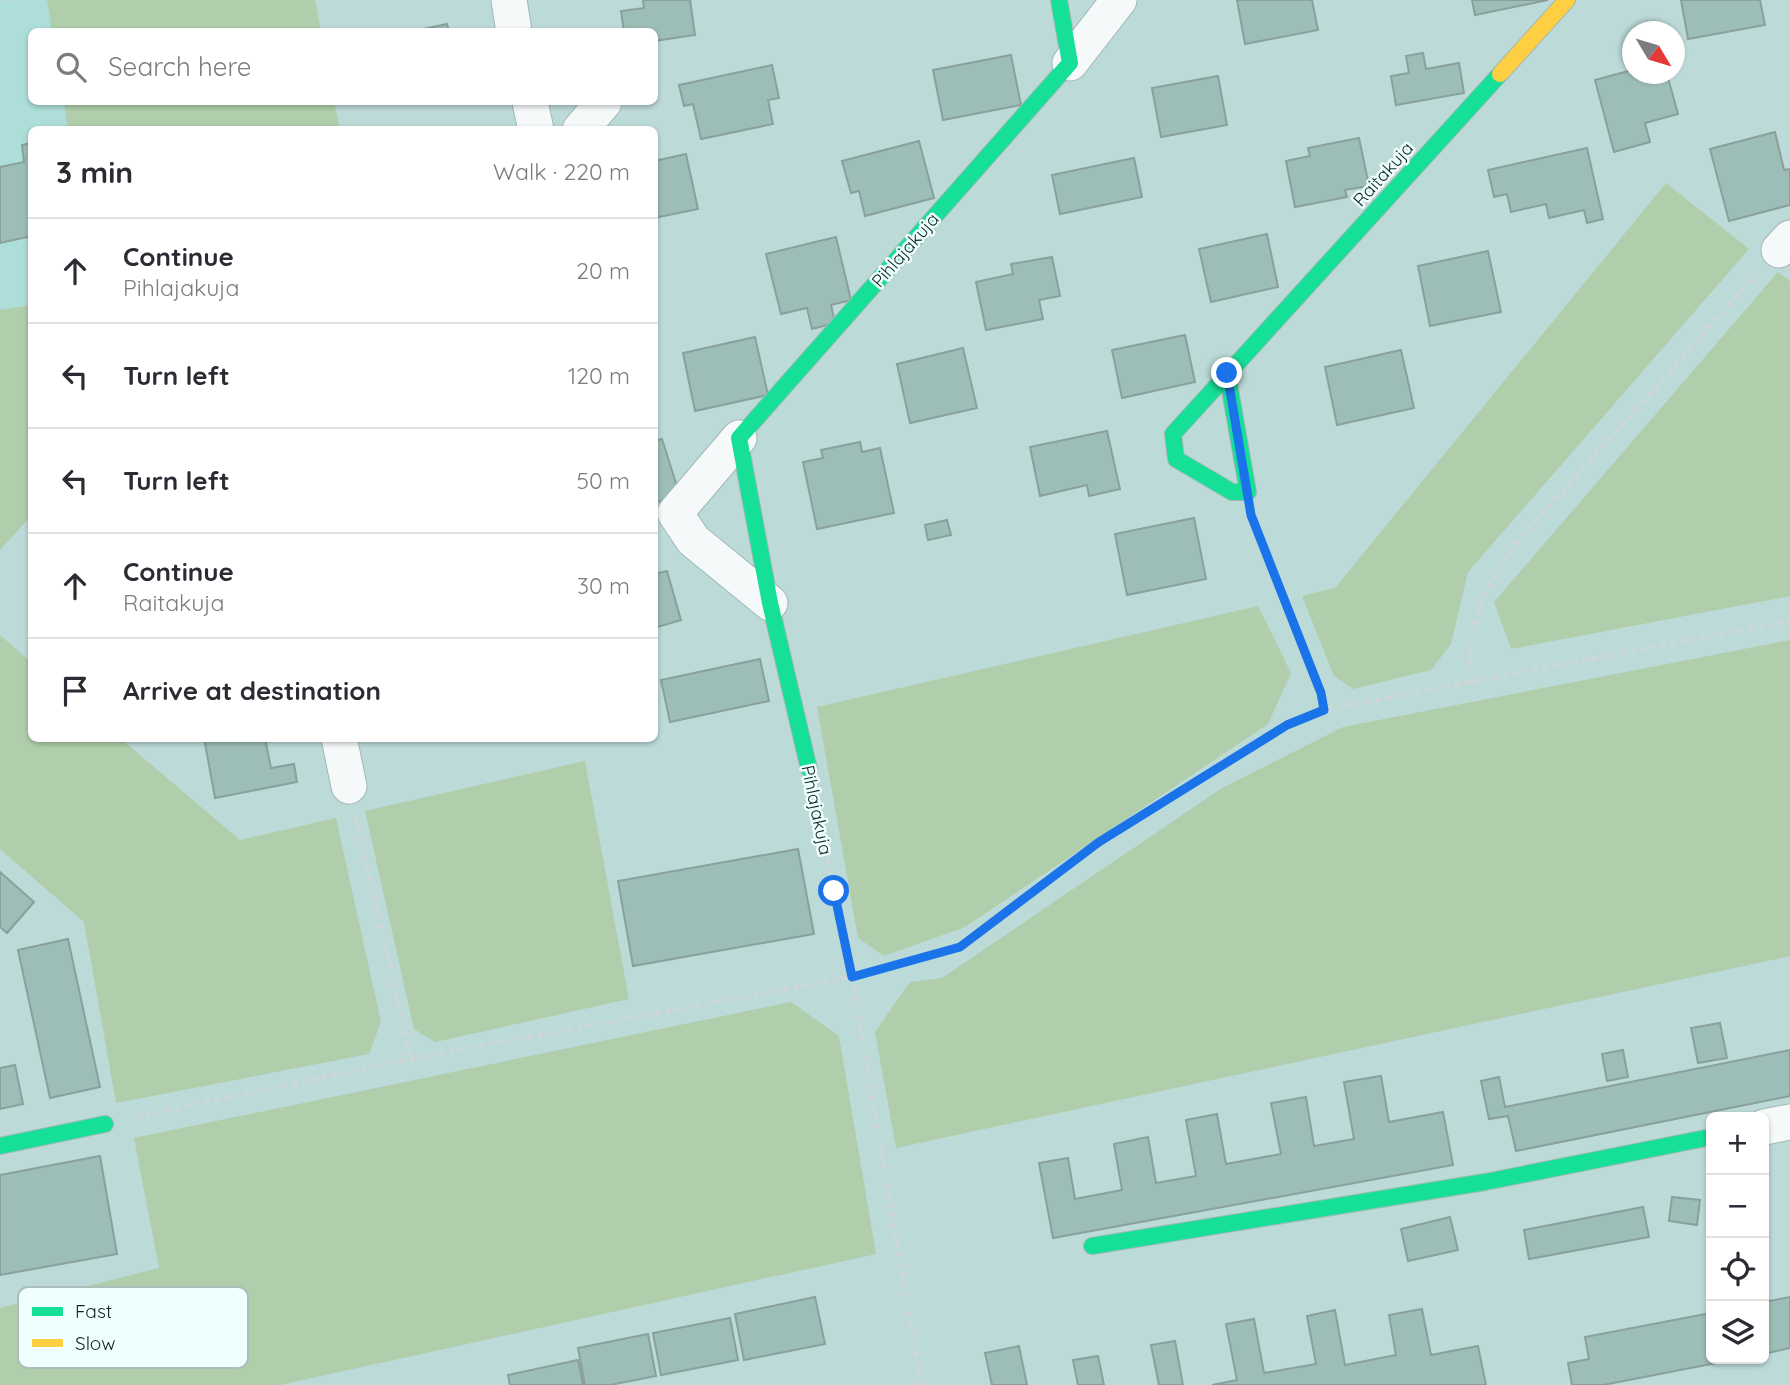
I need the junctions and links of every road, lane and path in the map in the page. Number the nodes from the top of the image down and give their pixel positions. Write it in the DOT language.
graph roads {
  1 [pos="1059,0"];
  2 [pos="1119,0"];
  3 [pos="1567,0"];
  4 [pos="1070,63"];
  5 [pos="531,105"];
  6 [pos="601,105"];
  7 [pos="535,126"];
  8 [pos="583,126"];
  9 [pos="1784,244"];
  10 [pos="1227,373"];
  11 [pos="739,438"];
  12 [pos="1248,492"];
  13 [pos="770,603"];
  14 [pos="1790,621"];
  15 [pos="1472,684"];
  16 [pos="1324,710"];
  17 [pos="340,742"];
  18 [pos="809,769"];
  19 [pos="349,786"];
  20 [pos="852,977"];
  21 [pos="411,1059"];
  22 [pos="1790,1122"];
  23 [pos="104,1124"];
  24 [pos="1769,1126"];
  25 [pos="1706,1138"];
  26 [pos="0,1146"];
  27 [pos="1091,1246"];
  28 [pos="921,1385"];
  1 -- 4 [label="street"];
  2 -- 4 [label="street, Pihlajakuja"];
  3 -- 10 [label="street, Raitakuja"];
  4 -- 11 [label="street, Pihlajakuja"];
  5 -- 7 [label="street"];
  6 -- 8 [label="street"];
  9 -- 15 [label="path"];
  10 -- 12 [label="street"];
  10 -- 12 [label="street, Raitakuja"];
  11 -- 13 [label="street, Pihlajakuja"];
  11 -- 13 [label="street, Pihlajakuja"];
  12 -- 16 [label="path"];
  13 -- 18 [label="street, Pihlajakuja"];
  14 -- 15 [label="path"];
  15 -- 16 [label="path"];
  16 -- 20 [label="path"];
  17 -- 19 [label="street"];
  18 -- 20 [label="path, Pihlajakuja"];
  19 -- 21 [label="path"];
  20 -- 21 [label="path"];
  20 -- 28 [label="path, Pihlajakuja"];
  21 -- 23 [label="path"];
  22 -- 24 [label="street"];
  23 -- 26 [label="street"];
  25 -- 27 [label="street"];
}
